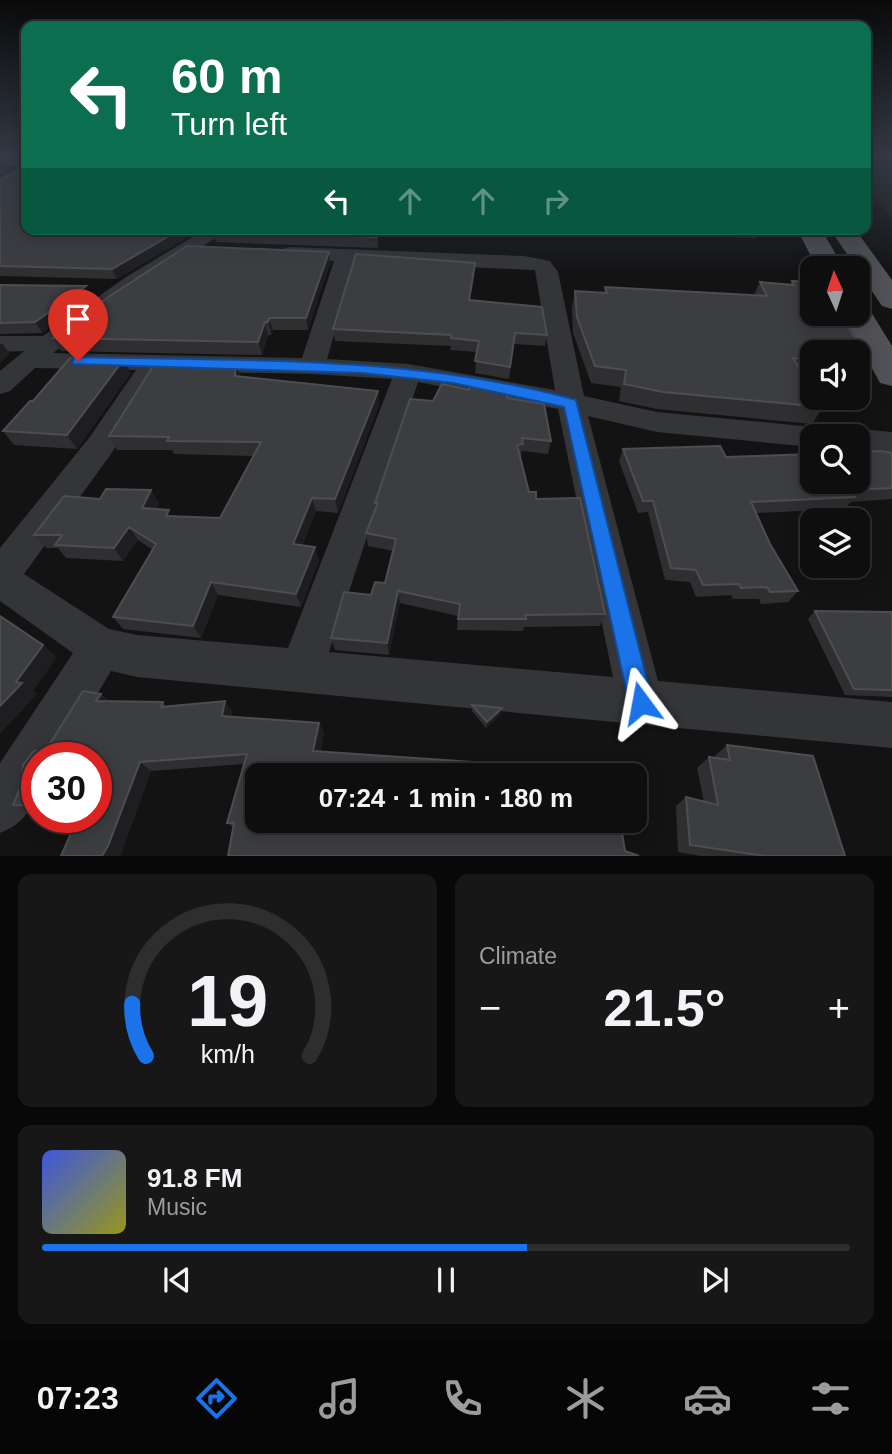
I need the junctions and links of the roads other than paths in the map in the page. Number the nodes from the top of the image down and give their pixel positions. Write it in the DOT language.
graph roads {
  1 [pos="210,235"];
  2 [pos="812,235"];
  3 [pos="846,235"];
  4 [pos="185,249"];
  5 [pos="346,256"];
  6 [pos="824,256"];
  7 [pos="93,288"];
  8 [pos="120,289"];
  9 [pos="892,300"];
  10 [pos="864,326"];
  11 [pos="0,344"];
  12 [pos="38,351"];
  13 [pos="154,363"];
  14 [pos="312,366"];
  15 [pos="408,372"];
  16 [pos="892,375"];
  17 [pos="0,385"];
  18 [pos="571,404"];
  19 [pos="800,435"];
  20 [pos="870,441"];
  21 [pos="892,443"];
  22 [pos="0,577"];
  23 [pos="101,648"];
  24 [pos="302,669"];
  25 [pos="641,703"];
  26 [pos="892,725"];
  27 [pos="0,808"];
  1 -- 4 [label="street"];
  2 -- 6 [label="main road"];
  3 -- 9 [label="main road"];
  4 -- 5 [label="street"];
  4 -- 8 [label="street"];
  5 -- 14 [label="street"];
  5 -- 18 [label="street"];
  7 -- 8 [label="street"];
  8 -- 12 [label="street"];
  10 -- 16 [label="main road"];
  11 -- 12 [label="street"];
  12 -- 13 [label="street"];
  12 -- 17 [label="street"];
  13 -- 14 [label="street"];
  13 -- 22 [label="street"];
  14 -- 15 [label="street"];
  15 -- 18 [label="street"];
  15 -- 24 [label="street"];
  18 -- 19 [label="street"];
  18 -- 25 [label="street"];
  20 -- 21 [label="street"];
  22 -- 23 [label="street"];
  23 -- 24 [label="street"];
  23 -- 27 [label="street"];
  24 -- 25 [label="street"];
  25 -- 26 [label="street"];
}
